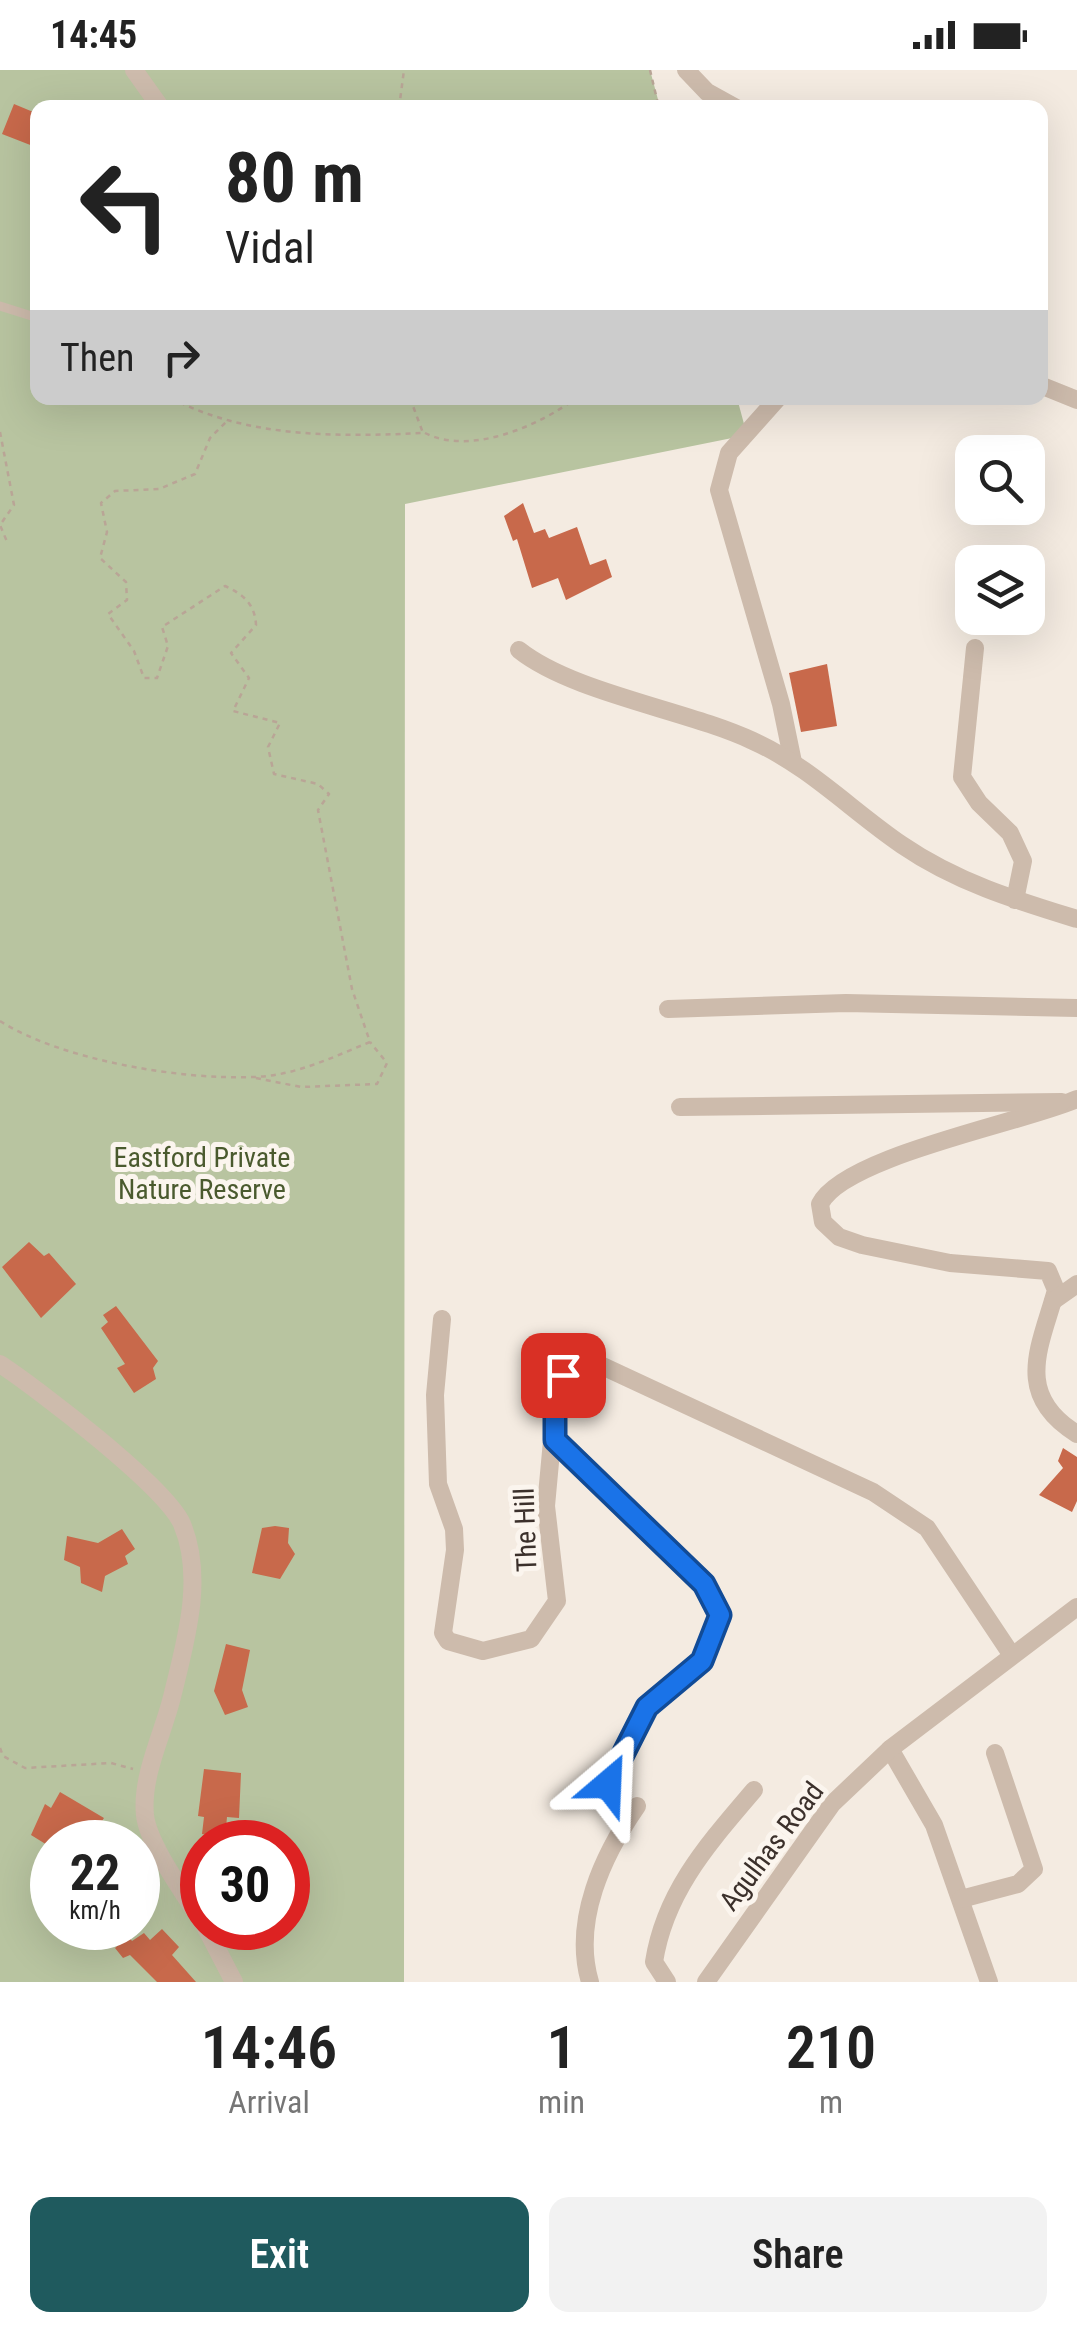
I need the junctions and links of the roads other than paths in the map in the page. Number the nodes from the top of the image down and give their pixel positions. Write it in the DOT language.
graph roads {
  1 [pos="134,70"];
  2 [pos="686,70"];
  3 [pos="155,100"];
  4 [pos="722,100"];
  5 [pos="0,306"];
  6 [pos="30,315"];
  7 [pos="1048,388"];
  8 [pos="1077,400"];
  9 [pos="772,405"];
  10 [pos="975,648"];
  11 [pos="519,650"];
  12 [pos="793,762"];
  13 [pos="1015,900"];
  14 [pos="1077,920"];
  15 [pos="668,1008"];
  16 [pos="1077,1008"];
  17 [pos="1075,1101"];
  18 [pos="680,1107"];
  19 [pos="1077,1284"];
  20 [pos="1053,1301"];
  21 [pos="442,1319"];
  22 [pos="0,1364"];
  23 [pos="1077,1434"];
  24 [pos="555,1440"];
  25 [pos="1077,1606"];
  26 [pos="1011,1654"];
  27 [pos="890,1749"];
  28 [pos="995,1753"];
  29 [pos="608,1784"];
  30 [pos="754,1790"];
  31 [pos="638,1806"];
  32 [pos="180,1887"];
  33 [pos="961,1899"];
  34 [pos="217,1950"];
  35 [pos="234,1982"];
  36 [pos="590,1982"];
  37 [pos="667,1982"];
  38 [pos="706,1982"];
  39 [pos="989,1982"];
  1 -- 3 [label="street"];
  2 -- 4 [label="street"];
  5 -- 6 [label="lane"];
  7 -- 8 [label="street"];
  9 -- 12 [label="street"];
  10 -- 13 [label="street"];
  11 -- 12 [label="street"];
  12 -- 13 [label="street"];
  13 -- 14 [label="street"];
  15 -- 16 [label="street"];
  17 -- 18 [label="street"];
  17 -- 20 [label="street"];
  19 -- 20 [label="street"];
  20 -- 23 [label="street"];
  21 -- 24 [label="street, The Hill"];
  22 -- 32 [label="street"];
  24 -- 26 [label="street, The Hill"];
  24 -- 29 [label="street"];
  25 -- 26 [label="street, Agulhas Road"];
  26 -- 27 [label="street, Agulhas Road"];
  27 -- 33 [label="street"];
  27 -- 38 [label="street, Agulhas Road"];
  28 -- 33 [label="street"];
  30 -- 37 [label="street"];
  31 -- 36 [label="street"];
  33 -- 39 [label="street"];
  34 -- 35 [label="street"];
}
